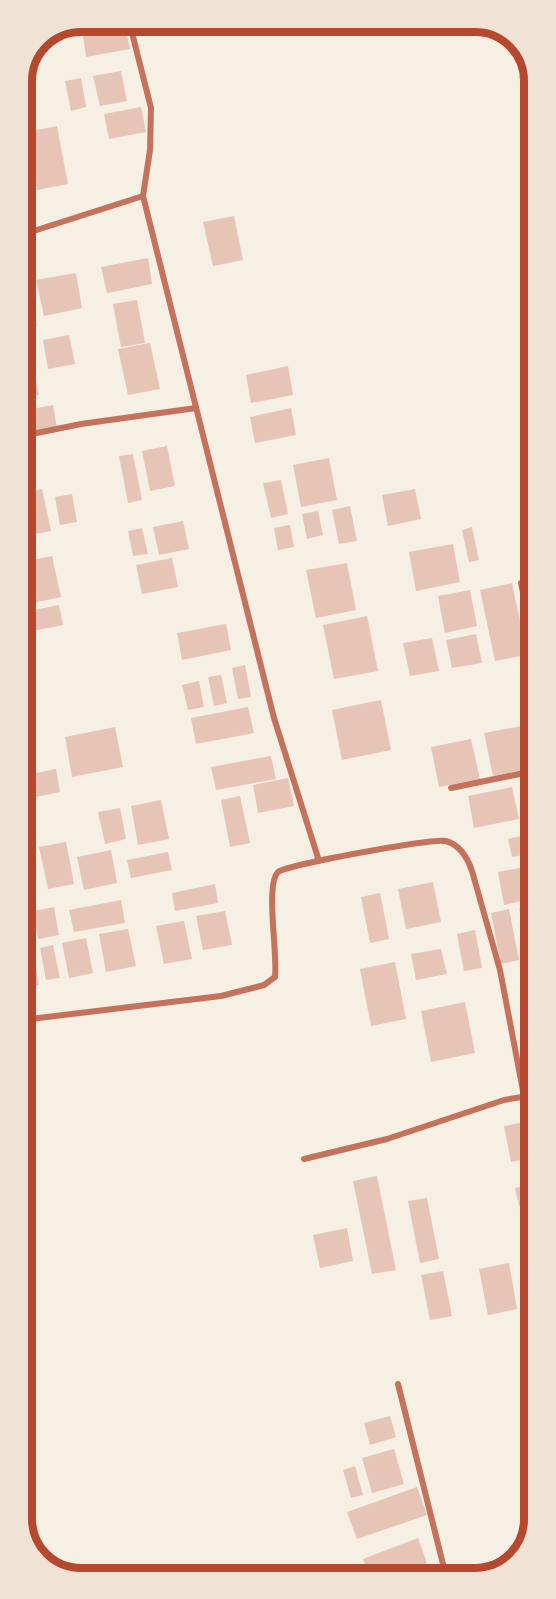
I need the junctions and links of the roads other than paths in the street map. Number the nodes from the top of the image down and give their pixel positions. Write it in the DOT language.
graph roads {
  1 [pos="132,32"];
  2 [pos="143,195"];
  3 [pos="32,231"];
  4 [pos="196,408"];
  5 [pos="32,433"];
  6 [pos="520,583"];
  7 [pos="524,601"];
  8 [pos="524,773"];
  9 [pos="451,788"];
  10 [pos="319,861"];
  11 [pos="32,1019"];
  12 [pos="524,1096"];
  13 [pos="304,1159"];
  14 [pos="398,1384"];
  15 [pos="444,1568"];
  1 -- 2 [label="street"];
  2 -- 3 [label="street"];
  2 -- 4 [label="street"];
  4 -- 5 [label="street"];
  4 -- 10 [label="street"];
  6 -- 7 [label="street"];
  8 -- 9 [label="street"];
  10 -- 11 [label="street"];
  10 -- 12 [label="street"];
  12 -- 13 [label="street"];
  14 -- 15 [label="street"];
}
